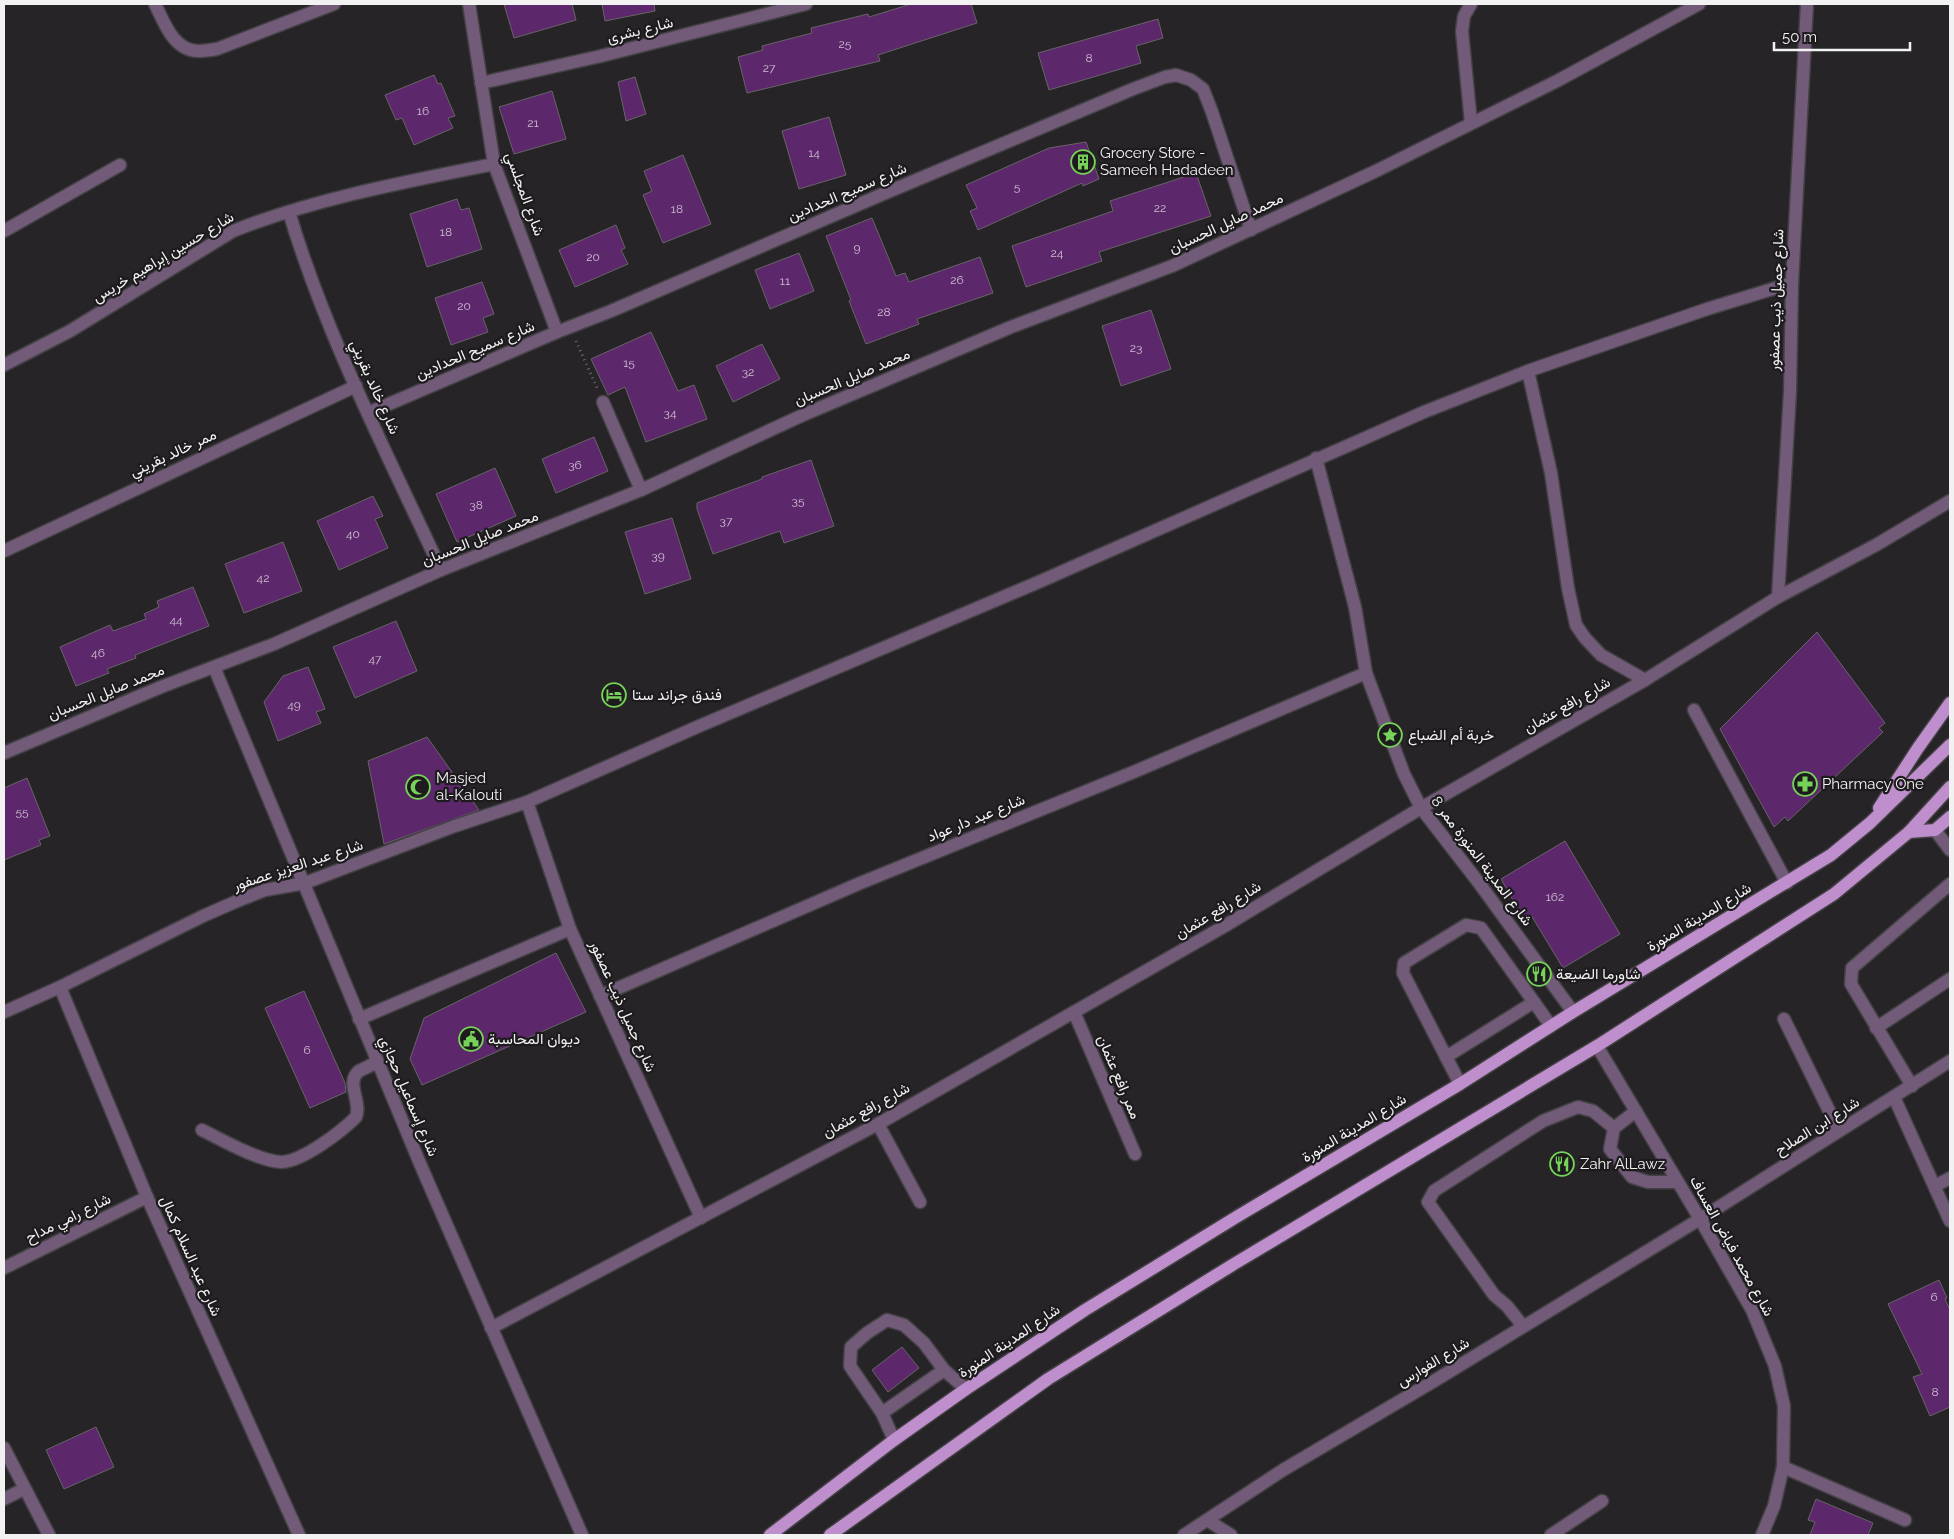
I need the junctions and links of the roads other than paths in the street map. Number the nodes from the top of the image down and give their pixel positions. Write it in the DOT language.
graph roads {
  1 [pos="155,4"];
  2 [pos="334,4"];
  3 [pos="470,4"];
  4 [pos="806,4"];
  5 [pos="1470,4"];
  6 [pos="1699,4"];
  7 [pos="1807,4"];
  8 [pos="480,83"];
  9 [pos="1471,123"];
  10 [pos="120,164"];
  11 [pos="494,164"];
  12 [pos="289,212"];
  13 [pos="1251,230"];
  14 [pos="4,231"];
  15 [pos="1792,283"];
  16 [pos="557,332"];
  17 [pos="4,365"];
  18 [pos="1528,371"];
  19 [pos="356,386"];
  20 [pos="603,402"];
  21 [pos="368,412"];
  22 [pos="1316,458"];
  23 [pos="641,490"];
  24 [pos="1950,501"];
  25 [pos="4,551"];
  26 [pos="441,570"];
  27 [pos="1778,597"];
  28 [pos="214,667"];
  29 [pos="1366,673"];
  30 [pos="1645,680"];
  31 [pos="1950,703"];
  32 [pos="1694,710"];
  33 [pos="1950,745"];
  34 [pos="4,753"];
  35 [pos="1950,787"];
  36 [pos="527,802"];
  37 [pos="1421,808"];
  38 [pos="1950,817"];
  39 [pos="1870,823"];
  40 [pos="1935,830"];
  41 [pos="1909,832"];
  42 [pos="1950,850"];
  43 [pos="305,883"];
  44 [pos="1787,883"];
  45 [pos="1950,884"];
  46 [pos="570,928"];
  47 [pos="1950,979"];
  48 [pos="60,987"];
  49 [pos="600,996"];
  50 [pos="1534,1002"];
  51 [pos="4,1012"];
  52 [pos="1074,1012"];
  53 [pos="1573,1012"];
  54 [pos="359,1019"];
  55 [pos="1784,1019"];
  56 [pos="1551,1026"];
  57 [pos="1876,1028"];
  58 [pos="1597,1046"];
  59 [pos="1446,1057"];
  60 [pos="1950,1061"];
  61 [pos="378,1062"];
  62 [pos="1460,1084"];
  63 [pos="1912,1086"];
  64 [pos="1894,1097"];
  65 [pos="1636,1111"];
  66 [pos="878,1124"];
  67 [pos="1614,1128"];
  68 [pos="202,1130"];
  69 [pos="1839,1131"];
  70 [pos="1134,1154"];
  71 [pos="1950,1178"];
  72 [pos="1677,1182"];
  73 [pos="1935,1186"];
  74 [pos="147,1197"];
  75 [pos="920,1202"];
  76 [pos="701,1218"];
  77 [pos="1700,1218"];
  78 [pos="1950,1221"];
  79 [pos="4,1268"];
  80 [pos="1523,1326"];
  81 [pos="491,1328"];
  82 [pos="944,1370"];
  83 [pos="966,1389"];
  84 [pos="882,1413"];
  85 [pos="894,1440"];
  86 [pos="4,1448"];
  87 [pos="1783,1467"];
  88 [pos="24,1489"];
  89 [pos="4,1499"];
  90 [pos="1602,1501"];
  91 [pos="1207,1520"];
  92 [pos="1906,1520"];
  93 [pos="49,1535"];
  94 [pos="299,1535"];
  95 [pos="582,1535"];
  96 [pos="770,1535"];
  97 [pos="830,1535"];
  98 [pos="1184,1535"];
  99 [pos="1231,1535"];
  100 [pos="1551,1535"];
  101 [pos="1762,1535"];
  1 -- 2 [label="street"];
  3 -- 8 [label="street, شارع المجلسي"];
  4 -- 8 [label="street, شارع بشرى"];
  5 -- 9 [label="street"];
  6 -- 9 [label="street, محمد صايل الحسبان"];
  7 -- 15 [label="street, شارع جميل ذيب عصفور"];
  8 -- 11 [label="street, شارع المجلسي"];
  9 -- 13 [label="street, محمد صايل الحسبان"];
  10 -- 14 [label="street"];
  11 -- 12 [label="street, شارع حسين إبراهيم خريس"];
  11 -- 16 [label="street, شارع المجلسي"];
  12 -- 17 [label="street, شارع حسين إبراهيم خريس"];
  12 -- 19 [label="street, شارع خالد بقريني"];
  13 -- 16 [label="street, شارع سميح الحدادين"];
  13 -- 23 [label="street, محمد صايل الحسبان"];
  15 -- 18 [label="street, شارع عبد العزيز عصفور"];
  15 -- 27 [label="street, شارع جميل ذيب عصفور"];
  16 -- 21 [label="street, شارع سميح الحدادين"];
  18 -- 22 [label="street, شارع عبد العزيز عصفور"];
  18 -- 30 [label="street"];
  19 -- 21 [label="street, شارع خالد بقريني"];
  19 -- 25 [label="street, ممر خالد بقريني"];
  20 -- 23 [label="street"];
  21 -- 26 [label="street, شارع خالد بقريني"];
  22 -- 29 [label="street, شارع المدينة المنورة ممر 8"];
  22 -- 36 [label="street, شارع عبد العزيز عصفور"];
  23 -- 26 [label="street, محمد صايل الحسبان"];
  24 -- 27 [label="street, شارع رافع عثمان"];
  26 -- 28 [label="street, محمد صايل الحسبان"];
  27 -- 30 [label="street, شارع رافع عثمان"];
  28 -- 34 [label="street, محمد صايل الحسبان"];
  28 -- 43 [label="street, شارع إسماعيل حجازي"];
  29 -- 37 [label="street, شارع المدينة المنورة ممر 8"];
  29 -- 49 [label="street, شارع عبد دار عواد"];
  30 -- 37 [label="street, شارع رافع عثمان"];
  31 -- 39 [label="main road"];
  32 -- 44 [label="street"];
  33 -- 39 [label="main road, شارع المدينة المنورة"];
  35 -- 41 [label="main road"];
  36 -- 43 [label="street, شارع عبد العزيز عصفور"];
  36 -- 46 [label="street, شارع جميل ذيب عصفور"];
  37 -- 52 [label="street, شارع رافع عثمان"];
  37 -- 53 [label="street, شارع المدينة المنورة ممر 8"];
  38 -- 40 [label="main road"];
  39 -- 44 [label="main road, شارع المدينة المنورة"];
  40 -- 41 [label="main road"];
  40 -- 42 [label="street"];
  41 -- 58 [label="main road"];
  43 -- 48 [label="street, شارع عبد العزيز عصفور"];
  43 -- 54 [label="street, شارع إسماعيل حجازي"];
  44 -- 53 [label="main road, شارع المدينة المنورة"];
  45 -- 57 [label="street"];
  46 -- 49 [label="street, شارع جميل ذيب عصفور"];
  46 -- 54 [label="street"];
  47 -- 57 [label="street"];
  48 -- 51 [label="street, شارع عبد العزيز عصفور"];
  48 -- 74 [label="street, شارع عبد السلام كمال"];
  49 -- 76 [label="street, شارع جميل ذيب عصفور"];
  50 -- 56 [label="street"];
  50 -- 59 [label="street"];
  50 -- 59 [label="street"];
  52 -- 66 [label="street, شارع رافع عثمان"];
  52 -- 70 [label="street, ممر رافع عثمان"];
  53 -- 56 [label="main road, شارع المدينة المنورة"];
  54 -- 61 [label="street, شارع إسماعيل حجازي"];
  55 -- 69 [label="street"];
  56 -- 62 [label="main road, شارع المدينة المنورة"];
  57 -- 63 [label="street"];
  58 -- 65 [label="street, شارع محمد فياض العساف"];
  58 -- 97 [label="main road"];
  59 -- 62 [label="street"];
  60 -- 63 [label="street, شارع ابن الصلاح"];
  61 -- 68 [label="street"];
  61 -- 81 [label="street, شارع إسماعيل حجازي"];
  62 -- 83 [label="main road, شارع المدينة المنورة"];
  63 -- 64 [label="street, شارع ابن الصلاح"];
  64 -- 69 [label="street, شارع ابن الصلاح"];
  64 -- 73 [label="street"];
  65 -- 67 [label="street"];
  65 -- 72 [label="street, شارع محمد فياض العساف"];
  66 -- 75 [label="street"];
  66 -- 76 [label="street, شارع رافع عثمان"];
  67 -- 72 [label="street"];
  67 -- 80 [label="street"];
  69 -- 77 [label="street, شارع ابن الصلاح"];
  71 -- 73 [label="street"];
  72 -- 77 [label="street, شارع محمد فياض العساف"];
  73 -- 78 [label="street"];
  74 -- 79 [label="street, شارع رامي مداح"];
  74 -- 94 [label="street, شارع عبد السلام كمال"];
  76 -- 81 [label="street, شارع رافع عثمان"];
  77 -- 80 [label="street, شارع الفوارس"];
  77 -- 87 [label="street, شارع محمد فياض العساف"];
  80 -- 91 [label="street, شارع الفوارس"];
  81 -- 95 [label="street, شارع إسماعيل حجازي"];
  82 -- 83 [label="street"];
  82 -- 84 [label="street"];
  82 -- 84 [label="street"];
  83 -- 85 [label="main road, شارع المدينة المنورة"];
  84 -- 85 [label="street"];
  85 -- 96 [label="main road, شارع المدينة المنورة"];
  86 -- 88 [label="street"];
  87 -- 92 [label="street"];
  87 -- 101 [label="street, شارع محمد فياض العساف"];
  88 -- 89 [label="street"];
  88 -- 93 [label="street"];
  90 -- 100 [label="street"];
  91 -- 98 [label="street, شارع الفوارس"];
  91 -- 99 [label="street"];
}
